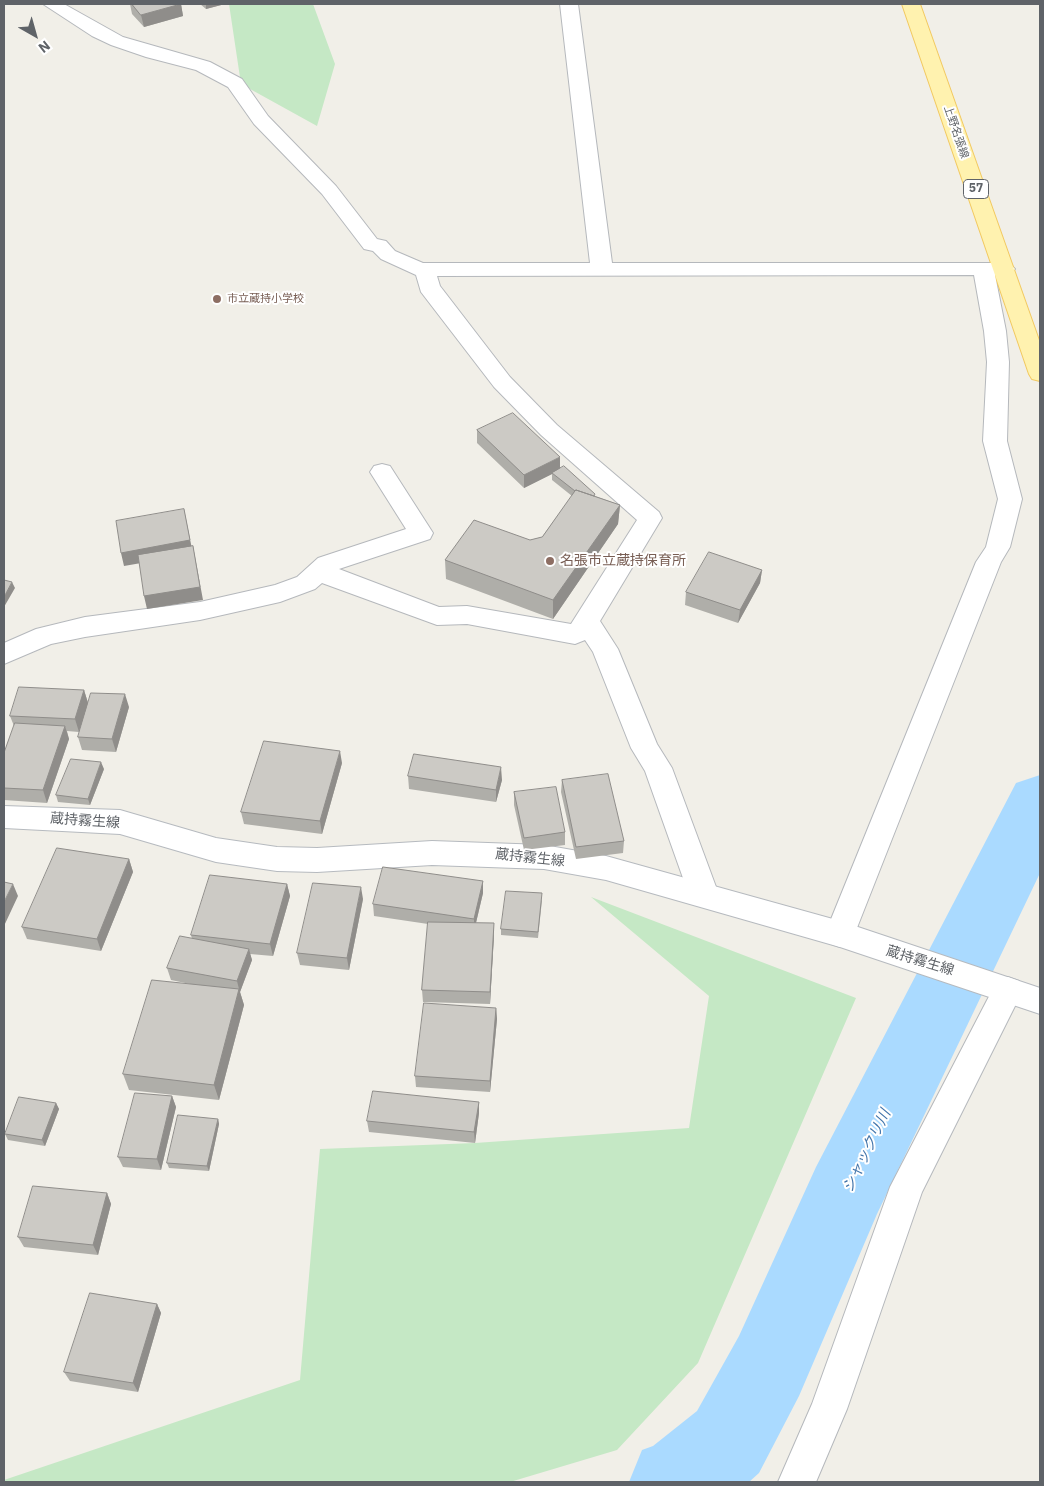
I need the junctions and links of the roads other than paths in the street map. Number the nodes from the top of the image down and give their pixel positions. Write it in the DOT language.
graph roads {
  1 [pos="52,4"];
  2 [pos="569,4"];
  3 [pos="912,4"];
  4 [pos="426,269"];
  5 [pos="993,269"];
  6 [pos="602,271"];
  7 [pos="1040,374"];
  8 [pos="382,472"];
  9 [pos="318,571"];
  10 [pos="586,622"];
  11 [pos="4,654"];
  12 [pos="4,818"];
  13 [pos="704,895"];
  14 [pos="840,934"];
  15 [pos="997,986"];
  16 [pos="1040,1001"];
  17 [pos="797,1482"];
  1 -- 4 [label="street"];
  2 -- 6 [label="street"];
  3 -- 5 [label="main road, 上野名張線 / 57"];
  4 -- 6 [label="street"];
  4 -- 10 [label="street"];
  5 -- 6 [label="street"];
  5 -- 7 [label="main road, 上野名張線 / 57"];
  5 -- 14 [label="street"];
  8 -- 9 [label="street"];
  9 -- 10 [label="street"];
  9 -- 11 [label="street"];
  10 -- 13 [label="street"];
  12 -- 13 [label="street, 蔵持霧生線"];
  13 -- 14 [label="street, 蔵持霧生線"];
  14 -- 15 [label="street, 蔵持霧生線"];
  15 -- 16 [label="street, 蔵持霧生線"];
  15 -- 17 [label="street"];
}
